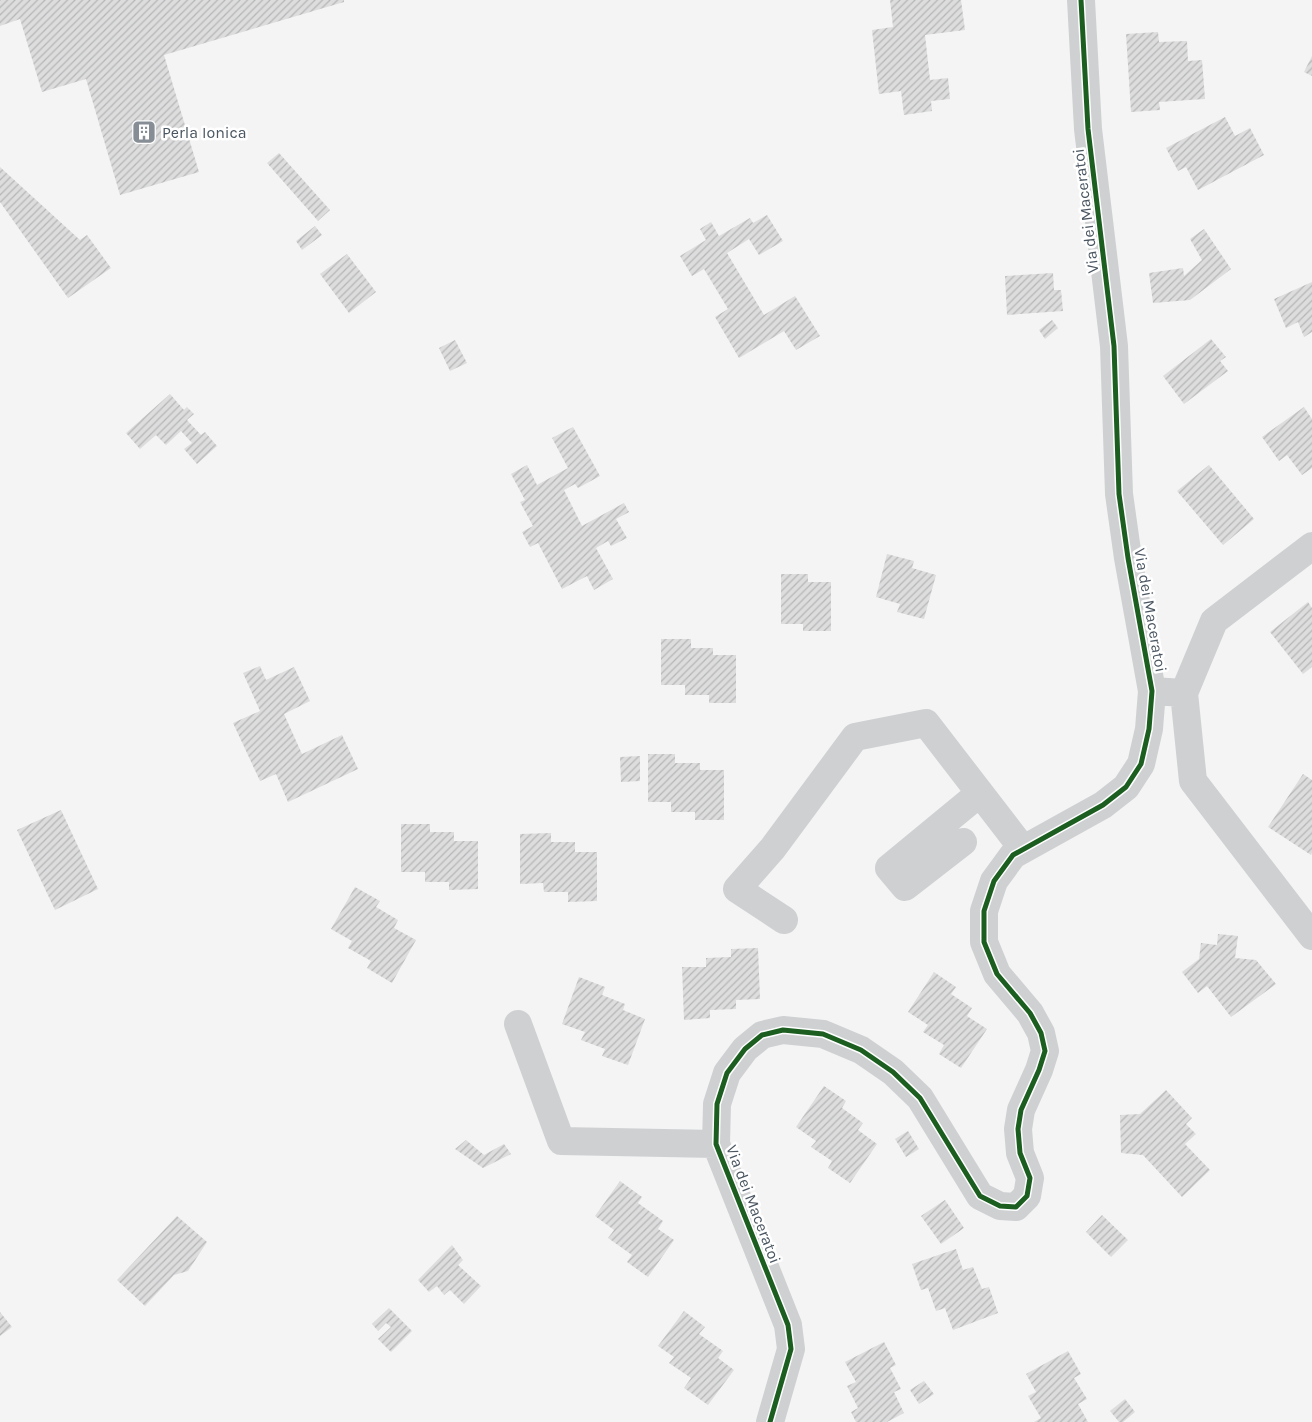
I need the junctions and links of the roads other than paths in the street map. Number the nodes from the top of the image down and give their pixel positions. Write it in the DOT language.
graph roads {
  1 [pos="1081,0"];
  2 [pos="1312,546"];
  3 [pos="1152,691"];
  4 [pos="1184,693"];
  5 [pos="980,793"];
  6 [pos="963,842"];
  7 [pos="1024,849"];
  8 [pos="784,920"];
  9 [pos="1312,936"];
  10 [pos="518,1024"];
  11 [pos="716,1144"];
  12 [pos="770,1422"];
  1 -- 3 [label="street, Via dei Maceratoi"];
  2 -- 4 [label="street"];
  3 -- 4 [label="street"];
  3 -- 7 [label="street, Via dei Maceratoi"];
  4 -- 9 [label="street"];
  5 -- 6 [label="street"];
  5 -- 7 [label="street"];
  5 -- 8 [label="street"];
  7 -- 11 [label="street, Via dei Maceratoi"];
  10 -- 11 [label="street, Via dei Maceratoi"];
  11 -- 12 [label="street, Via dei Maceratoi"];
}
